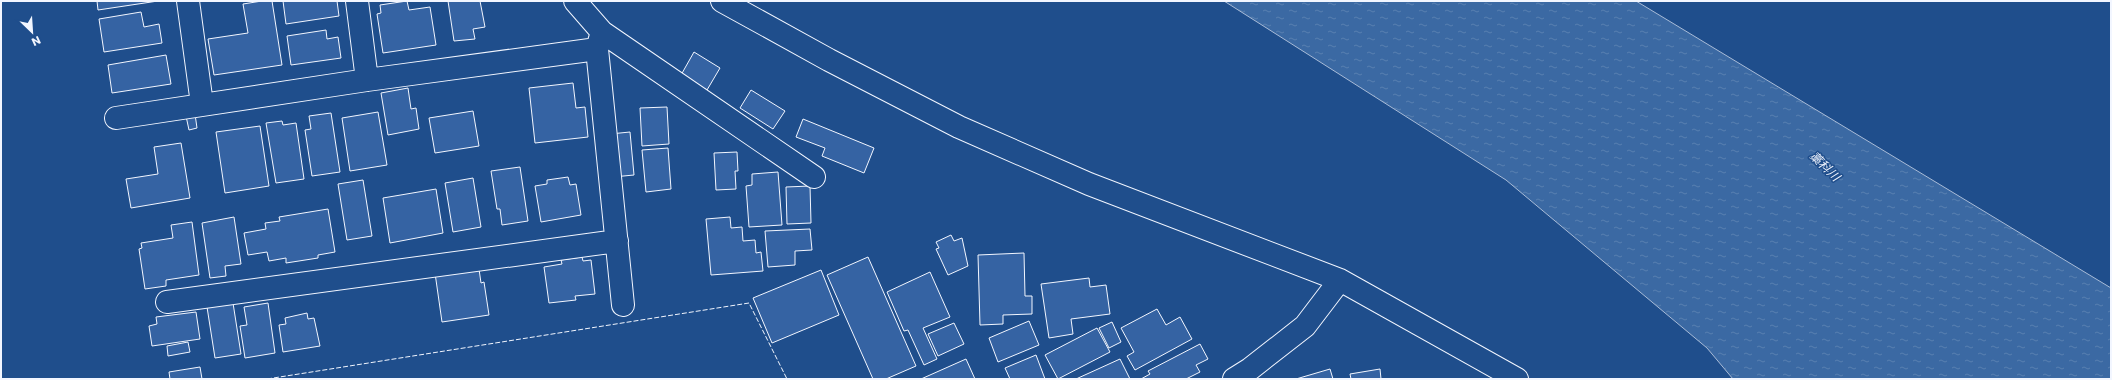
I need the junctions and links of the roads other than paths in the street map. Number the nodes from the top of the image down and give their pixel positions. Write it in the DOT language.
graph roads {
  1 [pos="188,1"];
  2 [pos="357,1"];
  3 [pos="575,1"];
  4 [pos="722,1"];
  5 [pos="600,41"];
  6 [pos="368,80"];
  7 [pos="202,104"];
  8 [pos="116,118"];
  9 [pos="814,177"];
  10 [pos="617,241"];
  11 [pos="1340,280"];
  12 [pos="167,302"];
  13 [pos="623,305"];
  14 [pos="1234,379"];
  15 [pos="1517,379"];
  1 -- 7 [label="street"];
  2 -- 6 [label="street"];
  3 -- 5 [label="street"];
  4 -- 11 [label="street"];
  5 -- 6 [label="street"];
  5 -- 9 [label="street"];
  5 -- 10 [label="street"];
  6 -- 7 [label="street"];
  7 -- 8 [label="street"];
  10 -- 12 [label="street"];
  10 -- 13 [label="street"];
  11 -- 14 [label="street"];
  11 -- 15 [label="street"];
}
